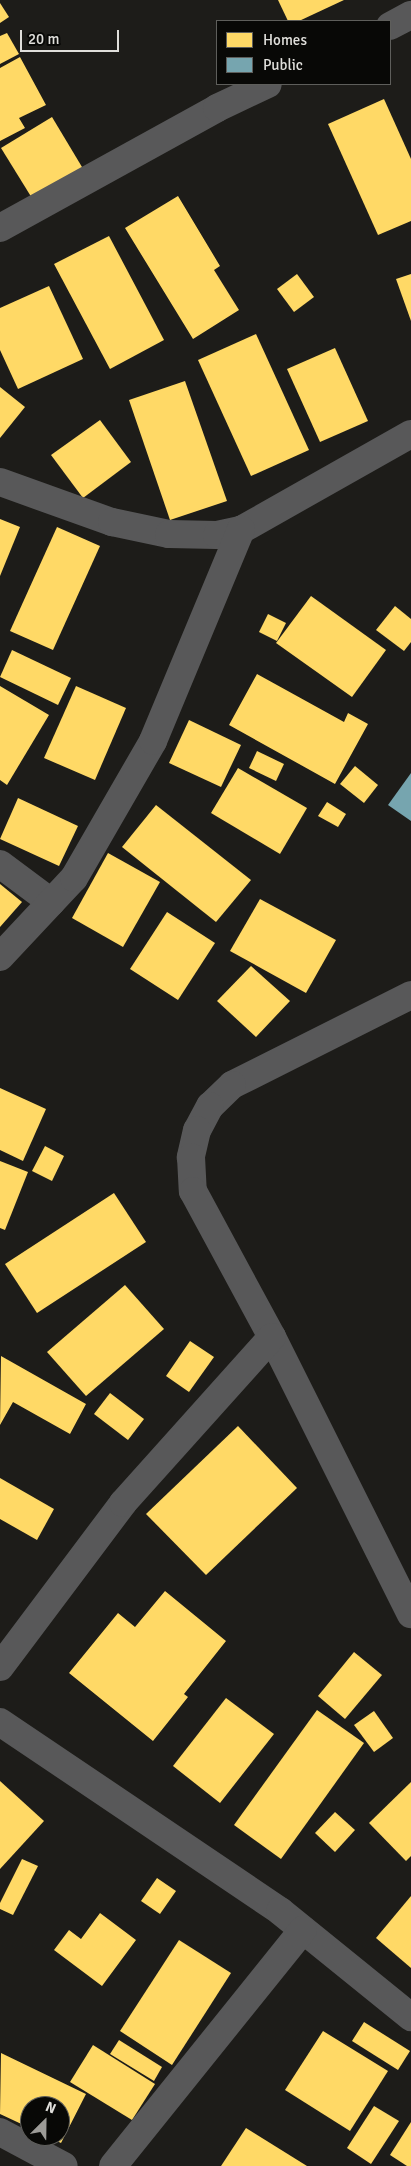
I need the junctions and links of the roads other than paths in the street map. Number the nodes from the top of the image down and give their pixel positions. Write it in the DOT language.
graph roads {
  1 [pos="411,15"];
  2 [pos="391,25"];
  3 [pos="266,85"];
  4 [pos="0,228"];
  5 [pos="411,434"];
  6 [pos="0,482"];
  7 [pos="229,540"];
  8 [pos="0,864"];
  9 [pos="51,902"];
  10 [pos="0,957"];
  11 [pos="411,995"];
  12 [pos="272,1337"];
  13 [pos="411,1614"];
  14 [pos="0,1667"];
  15 [pos="0,1722"];
  16 [pos="303,1930"];
  17 [pos="411,2017"];
  18 [pos="0,2132"];
  19 [pos="64,2166"];
  20 [pos="113,2166"];
  1 -- 2 [label="street"];
  3 -- 4 [label="street"];
  5 -- 7 [label="street"];
  6 -- 7 [label="street"];
  7 -- 9 [label="street"];
  8 -- 9 [label="street"];
  9 -- 10 [label="street"];
  11 -- 12 [label="street"];
  12 -- 13 [label="street"];
  12 -- 14 [label="street"];
  15 -- 16 [label="street"];
  16 -- 17 [label="street"];
  16 -- 20 [label="street"];
  18 -- 19 [label="street"];
}
